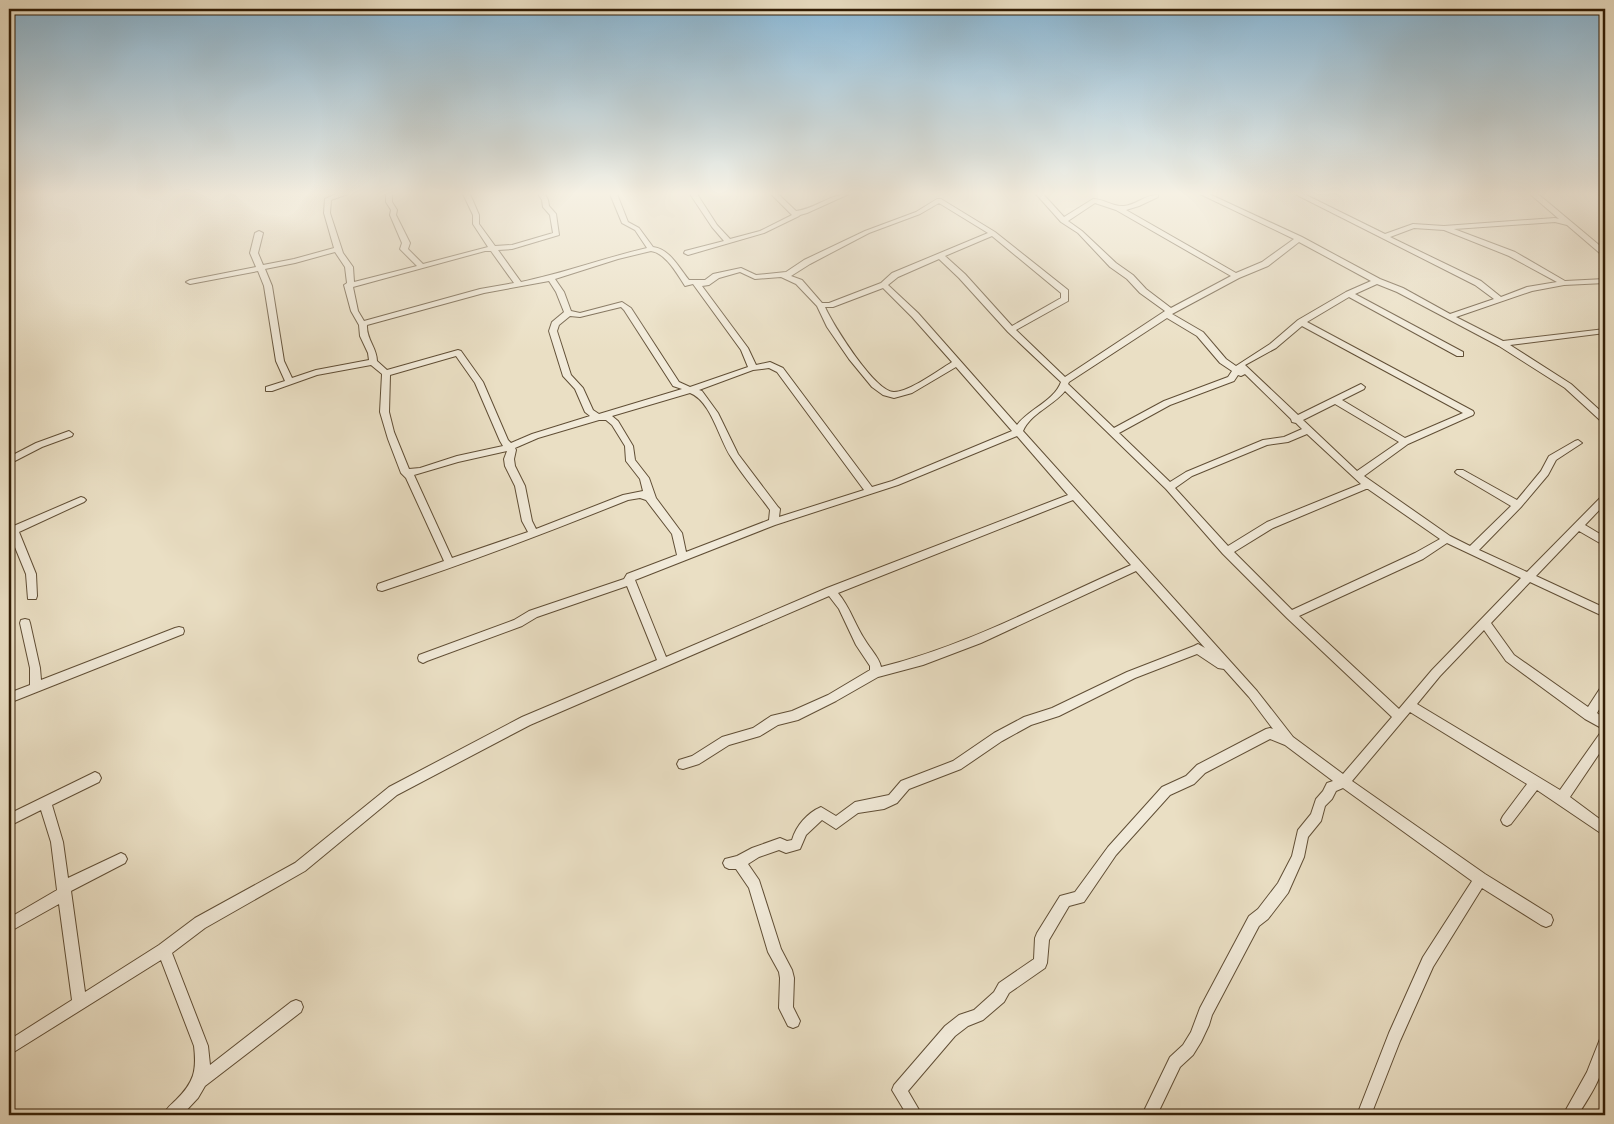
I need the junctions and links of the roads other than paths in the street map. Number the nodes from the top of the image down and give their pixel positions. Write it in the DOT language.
graph roads {
  1 [pos="256,246"];
  2 [pos="405,246"];
  3 [pos="514,246"];
  4 [pos="649,246"];
  5 [pos="712,246"];
  6 [pos="839,246"];
  7 [pos="960,246"];
  8 [pos="1009,246"];
  9 [pos="1094,246"];
  10 [pos="1184,246"];
  11 [pos="1289,246"];
  12 [pos="1313,246"];
  13 [pos="1405,246"];
  14 [pos="1492,246"];
  15 [pos="494,248"];
  16 [pos="338,249"];
  17 [pos="651,249"];
  18 [pos="688,253"];
  19 [pos="939,255"];
  20 [pos="258,267"];
  21 [pos="421,267"];
  22 [pos="783,275"];
  23 [pos="1236,276"];
  24 [pos="551,278"];
  25 [pos="1605,281"];
  26 [pos="190,282"];
  27 [pos="1377,282"];
  28 [pos="518,283"];
  29 [pos="706,283"];
  30 [pos="1564,283"];
  31 [pos="351,285"];
  32 [pos="884,285"];
  33 [pos="1349,294"];
  34 [pos="1499,299"];
  35 [pos="820,305"];
  36 [pos="568,313"];
  37 [pos="1169,313"];
  38 [pos="1451,316"];
  39 [pos="1300,322"];
  40 [pos="362,324"];
  41 [pos="1011,330"];
  42 [pos="1605,331"];
  43 [pos="1502,344"];
  44 [pos="1460,354"];
  45 [pos="373,362"];
  46 [pos="956,363"];
  47 [pos="752,368"];
  48 [pos="1238,368"];
  49 [pos="386,373"];
  50 [pos="289,381"];
  51 [pos="1065,384"];
  52 [pos="1361,387"];
  53 [pos="700,389"];
  54 [pos="269,390"];
  55 [pos="689,390"];
  56 [pos="1335,400"];
  57 [pos="598,417"];
  58 [pos="1295,420"];
  59 [pos="1605,420"];
  60 [pos="1307,430"];
  61 [pos="1018,432"];
  62 [pos="1112,433"];
  63 [pos="69,434"];
  64 [pos="1405,442"];
  65 [pos="1578,443"];
  66 [pos="510,447"];
  67 [pos="9,461"];
  68 [pos="1460,472"];
  69 [pos="406,473"];
  70 [pos="1357,476"];
  71 [pos="1370,486"];
  72 [pos="1169,487"];
  73 [pos="870,491"];
  74 [pos="1075,496"];
  75 [pos="651,498"];
  76 [pos="1605,498"];
  77 [pos="81,500"];
  78 [pos="1518,505"];
  79 [pos="773,522"];
  80 [pos="1579,526"];
  81 [pos="11,531"];
  82 [pos="534,534"];
  83 [pos="1447,539"];
  84 [pos="1605,542"];
  85 [pos="1472,550"];
  86 [pos="1227,551"];
  87 [pos="682,556"];
  88 [pos="450,564"];
  89 [pos="1137,566"];
  90 [pos="1530,577"];
  91 [pos="630,581"];
  92 [pos="382,587"];
  93 [pos="831,591"];
  94 [pos="32,596"];
  95 [pos="1605,612"];
  96 [pos="1291,615"];
  97 [pos="25,622"];
  98 [pos="1484,622"];
  99 [pos="179,631"];
  100 [pos="1201,644"];
  101 [pos="423,658"];
  102 [pos="666,661"];
  103 [pos="875,673"];
  104 [pos="36,688"];
  105 [pos="1605,690"];
  106 [pos="9,698"];
  107 [pos="1408,704"];
  108 [pos="1589,715"];
  109 [pos="1399,716"];
  110 [pos="1605,725"];
  111 [pos="1605,736"];
  112 [pos="1289,741"];
  113 [pos="683,764"];
  114 [pos="95,778"];
  115 [pos="1344,782"];
  116 [pos="1535,783"];
  117 [pos="1562,798"];
  118 [pos="45,803"];
  119 [pos="9,820"];
  120 [pos="1507,820"];
  121 [pos="1605,830"];
  122 [pos="121,859"];
  123 [pos="1480,879"];
  124 [pos="64,890"];
  125 [pos="1546,920"];
  126 [pos="9,925"];
  127 [pos="164,950"];
  128 [pos="79,1002"];
  129 [pos="296,1006"];
  130 [pos="793,1021"];
  131 [pos="1605,1044"];
  132 [pos="9,1048"];
  133 [pos="202,1080"];
  134 [pos="170,1115"];
  135 [pos="915,1115"];
  136 [pos="1149,1115"];
  137 [pos="1364,1115"];
  138 [pos="1570,1115"];
  1 -- 20 [label="street"];
  2 -- 21 [label="street"];
  3 -- 15 [label="street"];
  4 -- 17 [label="street"];
  5 -- 18 [label="street"];
  6 -- 22 [label="street"];
  7 -- 19 [label="street"];
  8 -- 41 [label="street"];
  9 -- 37 [label="street"];
  10 -- 23 [label="street"];
  11 -- 23 [label="street"];
  12 -- 27 [label="street"];
  13 -- 34 [label="street"];
  14 -- 30 [label="street"];
  15 -- 21 [label="street"];
  15 -- 28 [label="street"];
  16 -- 20 [label="street"];
  16 -- 31 [label="street"];
  17 -- 24 [label="street"];
  17 -- 29 [label="street"];
  19 -- 32 [label="street"];
  19 -- 41 [label="street"];
  20 -- 26 [label="street"];
  20 -- 50 [label="street"];
  21 -- 31 [label="street"];
  22 -- 29 [label="street"];
  22 -- 35 [label="street"];
  23 -- 37 [label="street"];
  24 -- 28 [label="street"];
  24 -- 36 [label="street"];
  25 -- 30 [label="street"];
  27 -- 33 [label="street"];
  27 -- 38 [label="street"];
  28 -- 40 [label="street"];
  29 -- 47 [label="street"];
  30 -- 34 [label="street"];
  31 -- 40 [label="street"];
  32 -- 35 [label="street"];
  32 -- 46 [label="street"];
  33 -- 39 [label="street"];
  33 -- 44 [label="street"];
  34 -- 38 [label="street"];
  35 -- 46 [label="street"];
  36 -- 55 [label="street"];
  36 -- 57 [label="street"];
  37 -- 48 [label="street"];
  37 -- 51 [label="street"];
  38 -- 43 [label="street"];
  39 -- 48 [label="street"];
  39 -- 64 [label="street"];
  40 -- 45 [label="street"];
  41 -- 51 [label="street"];
  42 -- 43 [label="street"];
  43 -- 59 [label="street"];
  45 -- 49 [label="street"];
  45 -- 50 [label="street"];
  46 -- 61 [label="street"];
  47 -- 53 [label="street"];
  47 -- 73 [label="street"];
  48 -- 58 [label="street"];
  48 -- 62 [label="street"];
  49 -- 66 [label="street"];
  49 -- 69 [label="street"];
  50 -- 54 [label="street"];
  51 -- 61 [label="street"];
  51 -- 62 [label="street"];
  52 -- 56 [label="street"];
  53 -- 55 [label="street"];
  53 -- 79 [label="street"];
  55 -- 57 [label="street"];
  56 -- 58 [label="street"];
  56 -- 64 [label="street"];
  57 -- 66 [label="street"];
  57 -- 75 [label="street"];
  58 -- 60 [label="street"];
  60 -- 70 [label="street"];
  60 -- 72 [label="street"];
  61 -- 73 [label="street"];
  61 -- 74 [label="street"];
  62 -- 72 [label="street"];
  63 -- 67 [label="street"];
  64 -- 70 [label="street"];
  65 -- 78 [label="street"];
  66 -- 69 [label="street"];
  66 -- 82 [label="street"];
  68 -- 78 [label="street"];
  69 -- 88 [label="street"];
  70 -- 71 [label="street"];
  71 -- 83 [label="street"];
  71 -- 86 [label="street"];
  72 -- 86 [label="street"];
  73 -- 79 [label="street"];
  74 -- 89 [label="street"];
  74 -- 93 [label="street"];
  75 -- 82 [label="street"];
  75 -- 87 [label="street"];
  76 -- 80 [label="street"];
  77 -- 81 [label="street"];
  78 -- 85 [label="street"];
  79 -- 87 [label="street"];
  80 -- 84 [label="street"];
  80 -- 90 [label="street"];
  81 -- 94 [label="street"];
  82 -- 88 [label="street"];
  83 -- 85 [label="street"];
  83 -- 96 [label="street"];
  85 -- 90 [label="street"];
  86 -- 96 [label="street"];
  87 -- 91 [label="street"];
  88 -- 92 [label="street"];
  89 -- 100 [label="street"];
  89 -- 103 [label="street"];
  90 -- 95 [label="street"];
  90 -- 98 [label="street"];
  91 -- 101 [label="street"];
  91 -- 102 [label="street"];
  93 -- 102 [label="street"];
  93 -- 103 [label="street"];
  96 -- 109 [label="street"];
  97 -- 104 [label="street"];
  98 -- 107 [label="street"];
  98 -- 108 [label="street"];
  99 -- 104 [label="street"];
  100 -- 112 [label="street"];
  100 -- 130 [label="street"];
  102 -- 127 [label="street"];
  103 -- 113 [label="street"];
  104 -- 106 [label="street"];
  105 -- 108 [label="street"];
  107 -- 109 [label="street"];
  107 -- 116 [label="street"];
  108 -- 110 [label="street"];
  109 -- 115 [label="street"];
  111 -- 117 [label="street"];
  112 -- 115 [label="street"];
  112 -- 135 [label="street"];
  114 -- 118 [label="street"];
  115 -- 123 [label="street"];
  115 -- 136 [label="street"];
  116 -- 117 [label="street"];
  116 -- 120 [label="street"];
  117 -- 121 [label="street"];
  118 -- 119 [label="street"];
  118 -- 124 [label="street"];
  122 -- 124 [label="street"];
  123 -- 125 [label="street"];
  123 -- 137 [label="street"];
  124 -- 126 [label="street"];
  124 -- 128 [label="street"];
  127 -- 128 [label="street"];
  127 -- 133 [label="street"];
  128 -- 132 [label="street"];
  129 -- 133 [label="street"];
  131 -- 138 [label="street"];
  133 -- 134 [label="street"];
}
